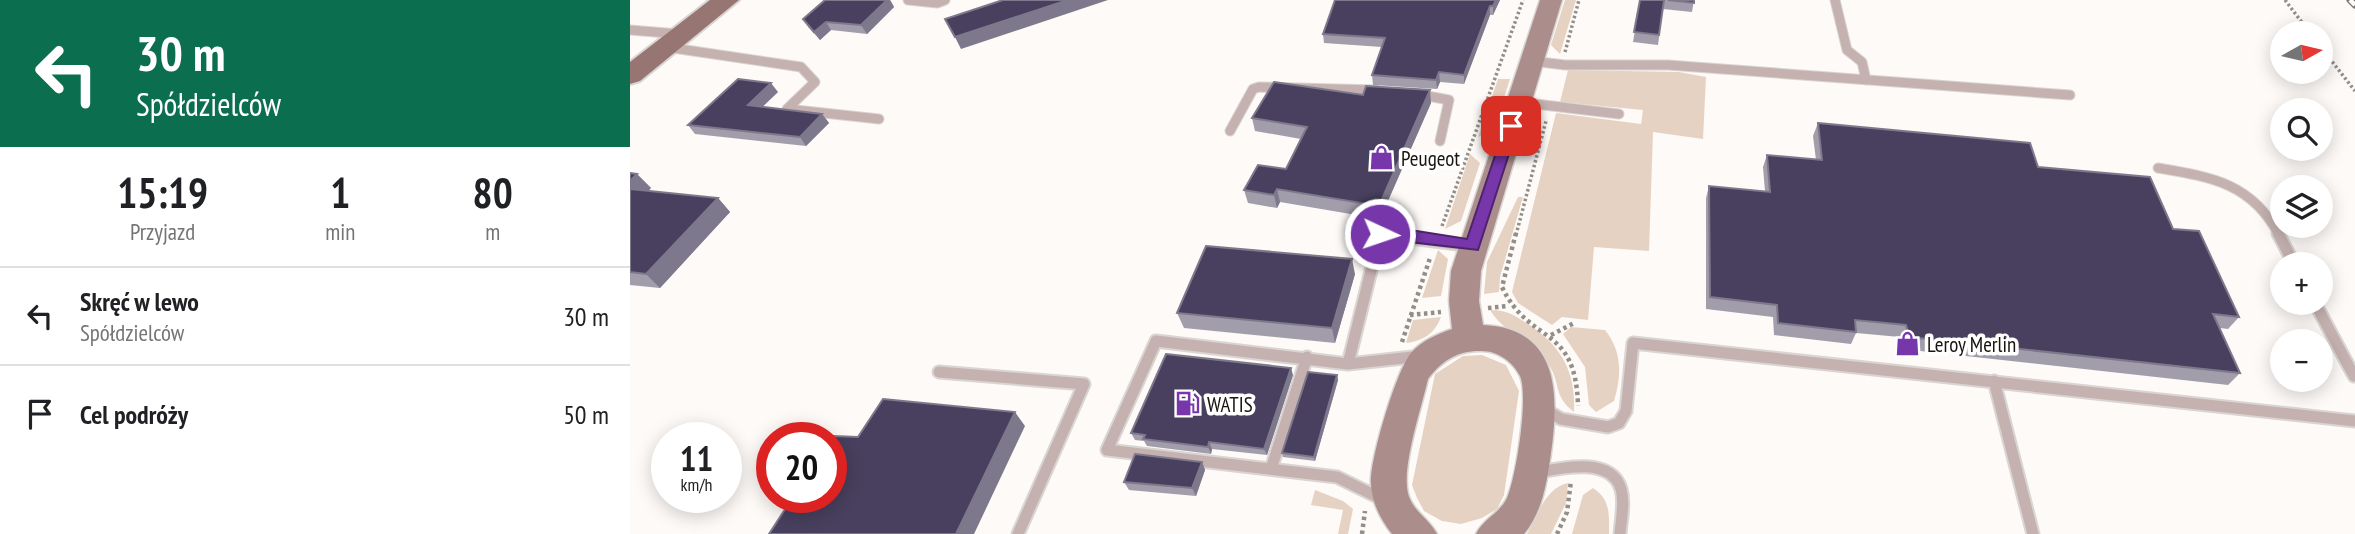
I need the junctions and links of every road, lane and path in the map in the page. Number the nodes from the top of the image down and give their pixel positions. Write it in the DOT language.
graph roads {
  1 [pos="726,0"];
  2 [pos="908,0"];
  3 [pos="945,0"];
  4 [pos="1523,0"];
  5 [pos="1551,0"];
  6 [pos="1579,0"];
  7 [pos="1835,0"];
  8 [pos="2285,0"];
  9 [pos="2301,21"];
  10 [pos="630,30"];
  11 [pos="674,41"];
  12 [pos="1532,61"];
  13 [pos="2333,63"];
  14 [pos="1561,64"];
  15 [pos="630,75"];
  16 [pos="1866,80"];
  17 [pos="1389,91"];
  18 [pos="2355,91"];
  19 [pos="1400,92"];
  20 [pos="2070,95"];
  21 [pos="1519,103"];
  22 [pos="1549,106"];
  23 [pos="1619,114"];
  24 [pos="879,119"];
  25 [pos="1230,131"];
  26 [pos="1440,141"];
  27 [pos="2158,168"];
  28 [pos="1437,240"];
  29 [pos="1473,246"];
  30 [pos="2287,252"];
  31 [pos="2321,315"];
  32 [pos="1574,323"];
  33 [pos="1551,335"];
  34 [pos="1469,338"];
  35 [pos="1307,357"];
  36 [pos="1411,358"];
  37 [pos="1348,364"];
  38 [pos="939,372"];
  39 [pos="2355,377"];
  40 [pos="1994,381"];
  41 [pos="1538,404"];
  42 [pos="2355,421"];
  43 [pos="1576,422"];
  44 [pos="1572,468"];
  45 [pos="1271,469"];
  46 [pos="1529,475"];
  47 [pos="1379,498"];
  48 [pos="1018,534"];
  49 [pos="1362,534"];
  50 [pos="1418,534"];
  51 [pos="1495,534"];
  52 [pos="1557,534"];
  53 [pos="1620,534"];
  54 [pos="2033,534"];
  1 -- 11 [label="main road"];
  2 -- 3 [label="lane"];
  4 -- 28 [label="path"];
  5 -- 12 [label="street"];
  6 -- 14 [label="path"];
  7 -- 16 [label="lane"];
  8 -- 9 [label="path"];
  10 -- 11 [label="lane"];
  11 -- 15 [label="main road"];
  11 -- 24 [label="lane"];
  12 -- 14 [label="lane"];
  12 -- 21 [label="street"];
  13 -- 18 [label="path"];
  14 -- 16 [label="lane"];
  16 -- 20 [label="lane"];
  17 -- 25 [label="lane"];
  19 -- 26 [label="lane"];
  21 -- 22 [label="lane"];
  21 -- 29 [label="street"];
  22 -- 23 [label="lane"];
  22 -- 33 [label="path"];
  27 -- 30 [label="lane"];
  28 -- 29 [label="lane"];
  28 -- 36 [label="path"];
  28 -- 37 [label="lane"];
  29 -- 34 [label="street"];
  31 -- 39 [label="lane"];
  32 -- 33 [label="path"];
  33 -- 43 [label="path"];
  34 -- 36 [label="street"];
  34 -- 41 [label="street"];
  35 -- 37 [label="lane"];
  35 -- 45 [label="lane"];
  35 -- 45 [label="lane"];
  36 -- 37 [label="lane"];
  36 -- 47 [label="street"];
  38 -- 48 [label="lane"];
  40 -- 42 [label="lane"];
  40 -- 43 [label="lane"];
  40 -- 54 [label="lane"];
  41 -- 43 [label="lane"];
  41 -- 46 [label="street"];
  44 -- 46 [label="lane"];
  44 -- 52 [label="path"];
  44 -- 53 [label="lane"];
  45 -- 47 [label="lane"];
  46 -- 51 [label="street"];
  47 -- 49 [label="path"];
  47 -- 50 [label="street"];
}
